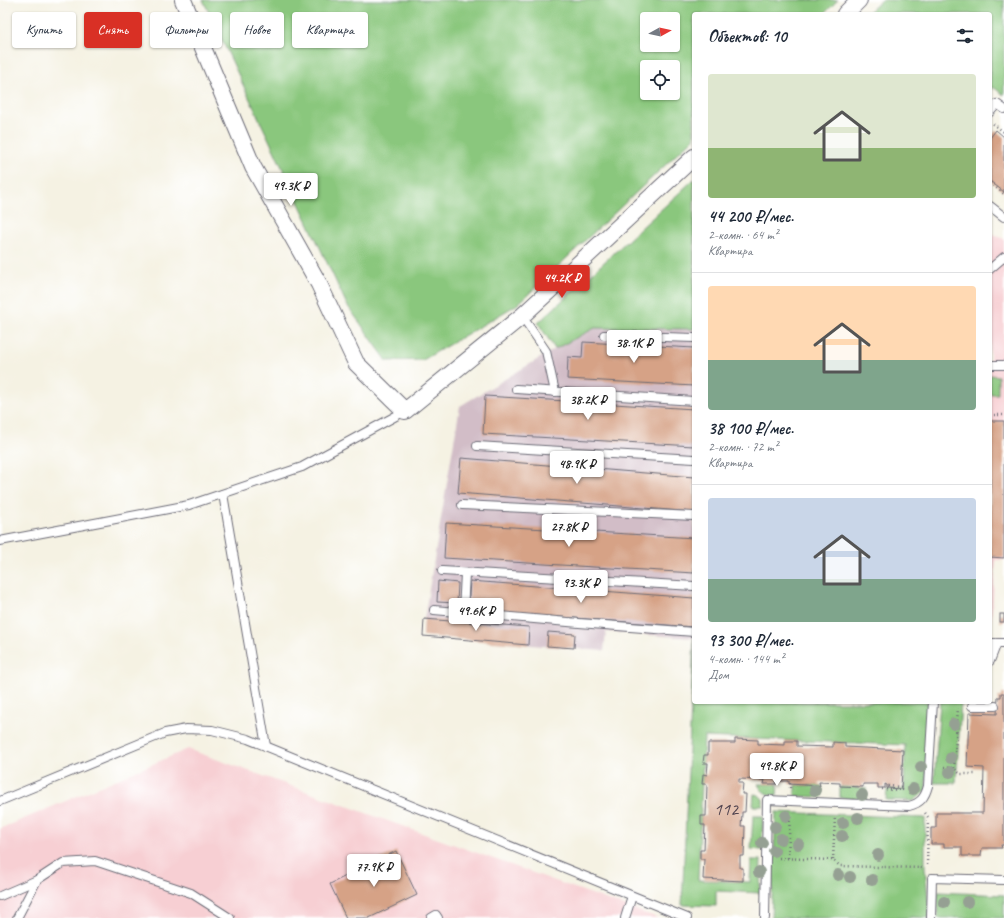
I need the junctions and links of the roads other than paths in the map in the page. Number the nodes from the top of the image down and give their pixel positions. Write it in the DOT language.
graph roads {
  1 [pos="183,0"];
  2 [pos="859,0"];
  3 [pos="846,12"];
  4 [pos="1004,109"];
  5 [pos="992,110"];
  6 [pos="692,159"];
  7 [pos="992,208"];
  8 [pos="1004,217"];
  9 [pos="1004,257"];
  10 [pos="992,267"];
  11 [pos="522,316"];
  12 [pos="604,335"];
  13 [pos="692,338"];
  14 [pos="992,365"];
  15 [pos="1004,365"];
  16 [pos="516,389"];
  17 [pos="555,392"];
  18 [pos="692,401"];
  19 [pos="405,411"];
  20 [pos="476,446"];
  21 [pos="692,459"];
  22 [pos="223,494"];
  23 [pos="462,505"];
  24 [pos="692,516"];
  25 [pos="0,541"];
  26 [pos="442,571"];
  27 [pos="465,573"];
  28 [pos="692,586"];
  29 [pos="434,610"];
  30 [pos="463,613"];
  31 [pos="692,632"];
  32 [pos="997,643"];
  33 [pos="992,656"];
  34 [pos="933,704"];
  35 [pos="973,704"];
  36 [pos="995,706"];
  37 [pos="266,746"];
  38 [pos="0,801"];
  39 [pos="37,880"];
  40 [pos="1004,880"];
  41 [pos="0,896"];
  42 [pos="632,896"];
  43 [pos="17,918"];
  44 [pos="230,918"];
  45 [pos="430,918"];
  46 [pos="438,918"];
  47 [pos="625,918"];
  48 [pos="687,918"];
  49 [pos="765,918"];
  50 [pos="931,918"];
  1 -- 19 [label="street"];
  2 -- 3 [label="street"];
  4 -- 5 [label="lane"];
  6 -- 11 [label="street"];
  7 -- 8 [label="lane"];
  9 -- 10 [label="lane"];
  11 -- 17 [label="lane"];
  11 -- 19 [label="street"];
  12 -- 13 [label="lane"];
  14 -- 15 [label="lane"];
  16 -- 17 [label="lane"];
  17 -- 18 [label="lane"];
  19 -- 22 [label="lane"];
  20 -- 21 [label="lane"];
  22 -- 25 [label="lane"];
  22 -- 37 [label="lane"];
  23 -- 24 [label="lane"];
  26 -- 27 [label="lane"];
  27 -- 28 [label="lane"];
  27 -- 30 [label="lane"];
  29 -- 30 [label="lane"];
  30 -- 31 [label="lane"];
  32 -- 33 [label="lane"];
  34 -- 49 [label="lane"];
  35 -- 36 [label="lane"];
  37 -- 38 [label="lane"];
  37 -- 42 [label="lane"];
  39 -- 41 [label="lane"];
  39 -- 43 [label="lane"];
  39 -- 44 [label="lane"];
  40 -- 50 [label="lane"];
  42 -- 47 [label="lane"];
  42 -- 48 [label="lane"];
  45 -- 46 [label="lane"];
}
